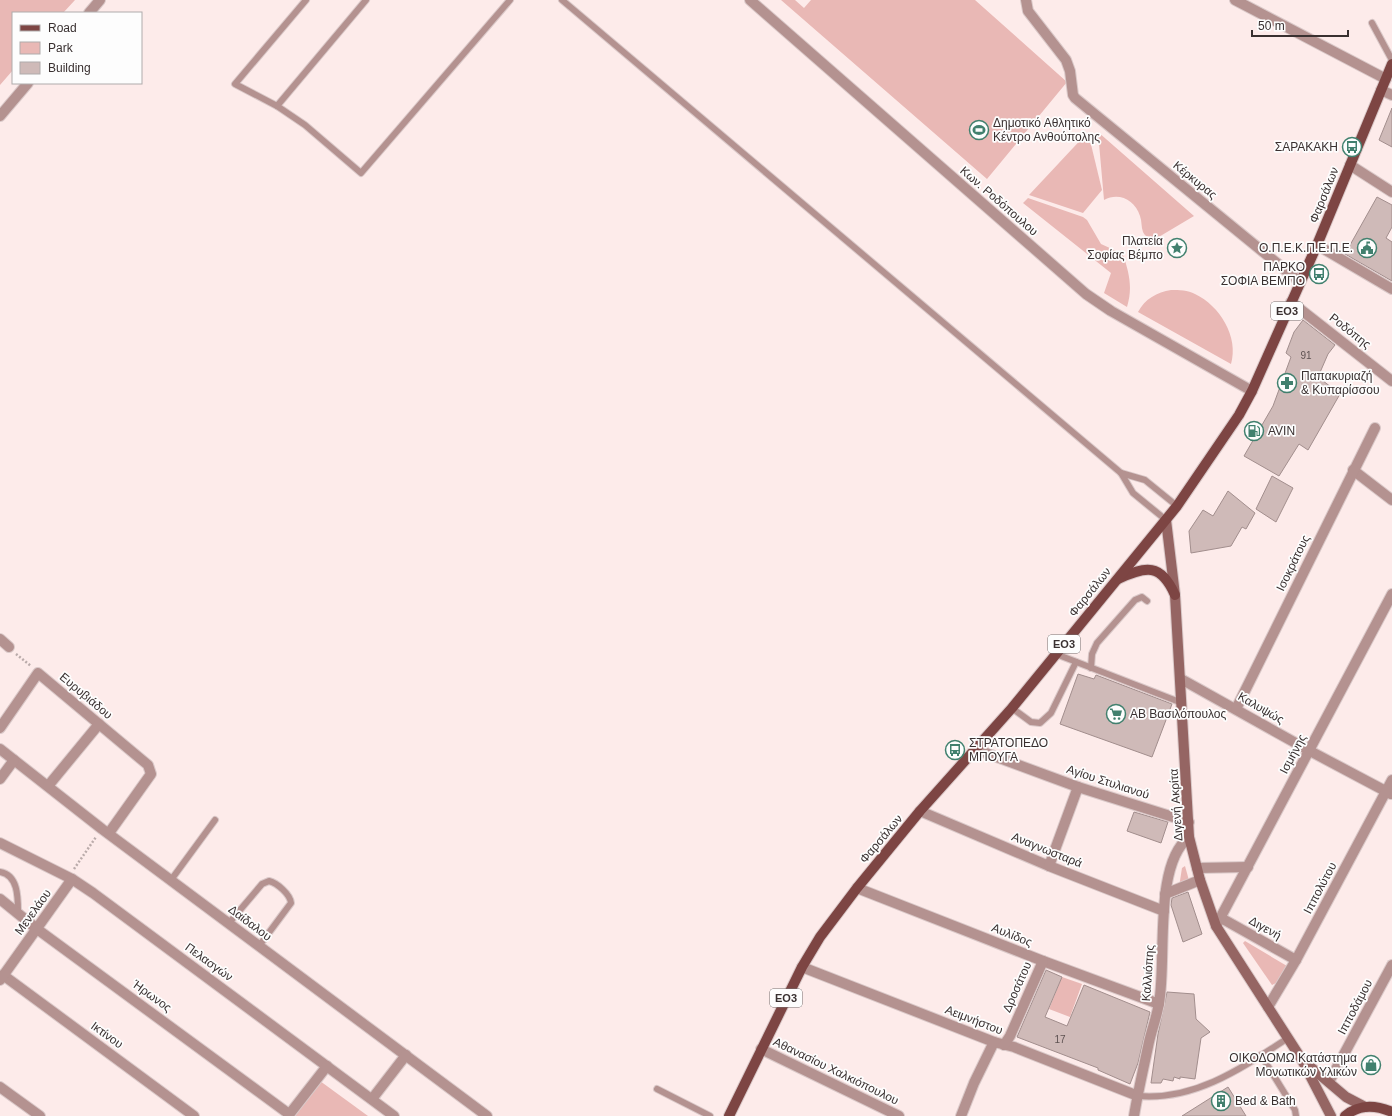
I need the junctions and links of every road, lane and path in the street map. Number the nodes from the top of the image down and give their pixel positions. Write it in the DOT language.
graph roads {
  1 [pos="100,0"];
  2 [pos="306,0"];
  3 [pos="366,0"];
  4 [pos="510,0"];
  5 [pos="562,0"];
  6 [pos="750,0"];
  7 [pos="1026,0"];
  8 [pos="1235,0"];
  9 [pos="90,12"];
  10 [pos="1372,23"];
  11 [pos="1392,60"];
  12 [pos="1392,64"];
  13 [pos="1386,79"];
  14 [pos="27,84"];
  15 [pos="1381,90"];
  16 [pos="1392,95"];
  17 [pos="277,106"];
  18 [pos="0,116"];
  19 [pos="1350,165"];
  20 [pos="1392,192"];
  21 [pos="1317,245"];
  22 [pos="1300,282"];
  23 [pos="1392,289"];
  24 [pos="1291,302"];
  25 [pos="1392,381"];
  26 [pos="1252,391"];
  27 [pos="1375,428"];
  28 [pos="1353,470"];
  29 [pos="1122,473"];
  30 [pos="1392,500"];
  31 [pos="1177,506"];
  32 [pos="1166,520"];
  33 [pos="1116,580"];
  34 [pos="1392,594"];
  35 [pos="1175,595"];
  36 [pos="1146,601"];
  37 [pos="0,640"];
  38 [pos="8,647"];
  39 [pos="1056,654"];
  40 [pos="1076,662"];
  41 [pos="1091,668"];
  42 [pos="38,673"];
  43 [pos="1181,678"];
  44 [pos="1182,703"];
  45 [pos="1012,708"];
  46 [pos="1236,709"];
  47 [pos="100,724"];
  48 [pos="0,728"];
  49 [pos="0,749"];
  50 [pos="975,749"];
  51 [pos="1310,751"];
  52 [pos="14,760"];
  53 [pos="0,779"];
  54 [pos="1392,780"];
  55 [pos="48,786"];
  56 [pos="1078,787"];
  57 [pos="1389,793"];
  58 [pos="920,811"];
  59 [pos="215,820"];
  60 [pos="1189,822"];
  61 [pos="106,831"];
  62 [pos="1190,837"];
  63 [pos="0,843"];
  64 [pos="1049,866"];
  65 [pos="1248,867"];
  66 [pos="1197,868"];
  67 [pos="0,872"];
  68 [pos="70,879"];
  69 [pos="170,880"];
  70 [pos="1200,880"];
  71 [pos="857,888"];
  72 [pos="1165,894"];
  73 [pos="0,899"];
  74 [pos="1164,911"];
  75 [pos="18,912"];
  76 [pos="1218,922"];
  77 [pos="229,923"];
  78 [pos="37,929"];
  79 [pos="260,946"];
  80 [pos="1296,960"];
  81 [pos="1043,962"];
  82 [pos="1392,965"];
  83 [pos="802,967"];
  84 [pos="2,978"];
  85 [pos="1159,1004"];
  86 [pos="1268,1007"];
  87 [pos="1288,1038"];
  88 [pos="994,1042"];
  89 [pos="1004,1045"];
  90 [pos="761,1049"];
  91 [pos="406,1055"];
  92 [pos="1261,1055"];
  93 [pos="1302,1060"];
  94 [pos="327,1066"];
  95 [pos="1329,1082"];
  96 [pos="0,1087"];
  97 [pos="657,1088"];
  98 [pos="1138,1096"];
  99 [pos="372,1099"];
  100 [pos="1365,1106"];
  101 [pos="1392,1112"];
  102 [pos="288,1115"];
  103 [pos="40,1116"];
  104 [pos="194,1116"];
  105 [pos="394,1116"];
  106 [pos="487,1116"];
  107 [pos="710,1116"];
  108 [pos="729,1116"];
  109 [pos="899,1116"];
  110 [pos="962,1116"];
  111 [pos="1134,1116"];
  112 [pos="1296,1116"];
  113 [pos="1331,1116"];
  114 [pos="1346,1116"];
  1 -- 9 [label="street"];
  2 -- 17 [label="lane"];
  3 -- 17 [label="lane"];
  4 -- 17 [label="lane"];
  5 -- 29 [label="lane"];
  6 -- 26 [label="street, Κων. Ροδόπουλου"];
  7 -- 22 [label="street, Κέρκυρας"];
  8 -- 13 [label="street"];
  10 -- 11 [label="lane"];
  12 -- 13 [label="main road, Φαρσάλων / ΕΟ3"];
  13 -- 15 [label="main road, Φαρσάλων / ΕΟ3"];
  14 -- 18 [label="street"];
  15 -- 16 [label="street"];
  15 -- 19 [label="main road, Φαρσάλων / ΕΟ3"];
  19 -- 20 [label="street"];
  19 -- 21 [label="main road, Φαρσάλων / ΕΟ3"];
  21 -- 22 [label="main road, Φαρσάλων / ΕΟ3"];
  21 -- 23 [label="street"];
  22 -- 24 [label="main road, Φαρσάλων / ΕΟ3"];
  24 -- 25 [label="street, Ροδόπης"];
  24 -- 26 [label="main road, Φαρσάλων / ΕΟ3"];
  26 -- 31 [label="main road, Φαρσάλων / ΕΟ3"];
  27 -- 28 [label="street, Ισοκράτους"];
  28 -- 30 [label="street"];
  28 -- 46 [label="street, Ισοκράτους"];
  29 -- 31 [label="lane"];
  29 -- 32 [label="lane"];
  31 -- 32 [label="main road, Φαρσάλων / ΕΟ3"];
  32 -- 33 [label="main road, Φαρσάλων / ΕΟ3"];
  32 -- 35 [label="main road, Διγενή Ακρίτα"];
  33 -- 35 [label="main road"];
  33 -- 39 [label="main road, Φαρσάλων / ΕΟ3"];
  34 -- 51 [label="street, Ισμήνης"];
  35 -- 43 [label="main road, Διγενή Ακρίτα"];
  36 -- 41 [label="lane"];
  37 -- 38 [label="street"];
  38 -- 42 [label="path"];
  39 -- 40 [label="lane"];
  39 -- 45 [label="main road, Φαρσάλων / ΕΟ3"];
  40 -- 41 [label="lane"];
  40 -- 45 [label="lane"];
  41 -- 44 [label="lane"];
  42 -- 47 [label="street, Ευρυβιάδου"];
  42 -- 48 [label="street"];
  43 -- 44 [label="main road, Διγενή Ακρίτα"];
  43 -- 46 [label="street, Καλυψώς"];
  44 -- 60 [label="main road, Διγενή Ακρίτα"];
  45 -- 50 [label="main road, Φαρσάλων / ΕΟ3"];
  46 -- 51 [label="street, Καλυψώς"];
  47 -- 55 [label="street"];
  47 -- 61 [label="street, Ευρυβιάδου"];
  49 -- 52 [label="street, Δαίδαλου"];
  50 -- 56 [label="street, Αγίου Στυλιανού"];
  50 -- 58 [label="main road, Φαρσάλων / ΕΟ3"];
  51 -- 57 [label="street, Καλυψώς"];
  51 -- 65 [label="street, Ισμήνης"];
  52 -- 53 [label="street"];
  52 -- 55 [label="street, Δαίδαλου"];
  54 -- 57 [label="street, Ιππολύτου"];
  55 -- 61 [label="street, Δαίδαλου"];
  56 -- 60 [label="street, Αγίου Στυλιανού"];
  56 -- 64 [label="street"];
  57 -- 80 [label="street, Ιππολύτου"];
  58 -- 64 [label="street, Αναγνωσταρά"];
  58 -- 71 [label="main road, Φαρσάλων / ΕΟ3"];
  59 -- 69 [label="lane"];
  60 -- 62 [label="main road, Διγενή Ακρίτα"];
  61 -- 68 [label="path"];
  61 -- 69 [label="street, Δαίδαλου"];
  62 -- 66 [label="main road, Διγενή Ακρίτα"];
  62 -- 72 [label="street, Καλλιόπης"];
  63 -- 68 [label="street, Πελασγών"];
  64 -- 74 [label="street, Αναγνωσταρά"];
  65 -- 66 [label="street"];
  65 -- 76 [label="street, Ισμήνης"];
  66 -- 70 [label="main road, Διγενή Ακρίτα"];
  67 -- 75 [label="lane"];
  68 -- 78 [label="street, Μενελάου"];
  68 -- 94 [label="street, Πελασγών"];
  69 -- 77 [label="street, Δαίδαλου"];
  70 -- 72 [label="street"];
  70 -- 76 [label="main road, Διγενή Ακρίτα"];
  71 -- 81 [label="street, Αυλίδος"];
  71 -- 83 [label="main road, Φαρσάλων / ΕΟ3"];
  72 -- 74 [label="street, Καλλιόπης"];
  73 -- 75 [label="street, Ήρωνος"];
  74 -- 85 [label="street, Καλλιόπης"];
  75 -- 78 [label="street, Ήρωνος"];
  76 -- 80 [label="street, Διγενή"];
  76 -- 86 [label="main road, Διγενή Ακρίτα"];
  77 -- 79 [label="street, Δαίδαλου"];
  77 -- 79 [label="lane"];
  78 -- 84 [label="street, Μενελάου"];
  78 -- 102 [label="street, Ήρωνος"];
  79 -- 91 [label="street, Δαίδαλου"];
  80 -- 86 [label="street, Ιππολύτου"];
  81 -- 85 [label="street, Αυλίδος"];
  81 -- 89 [label="street, Δροσάτου"];
  82 -- 95 [label="street, Ιπποδάμου"];
  83 -- 88 [label="street, Αειμνήστου"];
  83 -- 90 [label="main road, Φαρσάλων / ΕΟ3"];
  84 -- 104 [label="street, Ικτίνου"];
  85 -- 98 [label="street, Καλλιόπης"];
  86 -- 87 [label="main road, Διγενή Ακρίτα"];
  87 -- 92 [label="lane"];
  87 -- 93 [label="main road, Διγενή Ακρίτα"];
  88 -- 89 [label="street, Αειμνήστου"];
  88 -- 110 [label="street"];
  89 -- 98 [label="street, Αειμνήστου"];
  90 -- 108 [label="main road, Φαρσάλων / ΕΟ3"];
  90 -- 109 [label="street, Αθανασίου Χαλκιόπουλου"];
  91 -- 99 [label="street"];
  91 -- 106 [label="street, Δαίδαλου"];
  92 -- 98 [label="lane"];
  92 -- 112 [label="lane"];
  93 -- 95 [label="main road, Διγενή Ακρίτα"];
  93 -- 113 [label="main road, Διγενή Ακρίτα"];
  94 -- 99 [label="street, Πελασγών"];
  94 -- 102 [label="street"];
  95 -- 100 [label="main road, Διγενή Ακρίτα"];
  96 -- 103 [label="street"];
  97 -- 107 [label="lane"];
  98 -- 111 [label="street, Καλλιόπης"];
  99 -- 105 [label="street, Πελασγών"];
  100 -- 101 [label="main road"];
  100 -- 114 [label="main road"];
}
